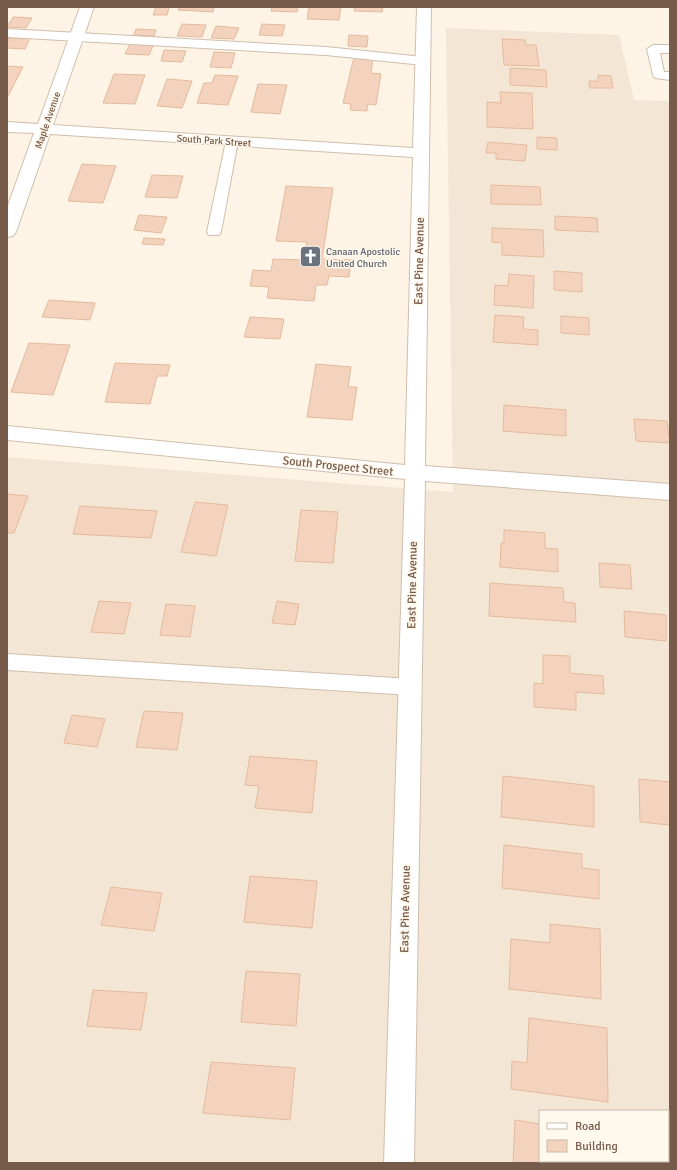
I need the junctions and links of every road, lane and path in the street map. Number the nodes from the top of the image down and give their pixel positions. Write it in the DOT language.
graph roads {
  1 [pos="87,7"];
  2 [pos="424,7"];
  3 [pos="7,33"];
  4 [pos="76,38"];
  5 [pos="670,49"];
  6 [pos="423,61"];
  7 [pos="670,76"];
  8 [pos="7,127"];
  9 [pos="43,130"];
  10 [pos="232,142"];
  11 [pos="421,153"];
  12 [pos="11,210"];
  13 [pos="7,232"];
  14 [pos="214,232"];
  15 [pos="7,433"];
  16 [pos="414,473"];
  17 [pos="670,492"];
  18 [pos="7,662"];
  19 [pos="411,687"];
  20 [pos="399,1163"];
  1 -- 4 [label="street, Maple Avenue"];
  2 -- 6 [label="street, East Pine Avenue"];
  3 -- 4 [label="lane"];
  4 -- 6 [label="lane"];
  4 -- 9 [label="street, Maple Avenue"];
  5 -- 7 [label="lane"];
  6 -- 11 [label="street, East Pine Avenue"];
  8 -- 9 [label="street, South Park Street"];
  9 -- 10 [label="street, South Park Street"];
  9 -- 12 [label="street, Maple Avenue"];
  10 -- 11 [label="street, South Park Street"];
  10 -- 14 [label="lane"];
  11 -- 16 [label="street, East Pine Avenue"];
  12 -- 13 [label="street, Maple Avenue"];
  15 -- 16 [label="street, South Prospect Street"];
  16 -- 17 [label="street, South Prospect Street"];
  16 -- 19 [label="street, East Pine Avenue"];
  18 -- 19 [label="lane"];
  19 -- 20 [label="street, East Pine Avenue"];
}
